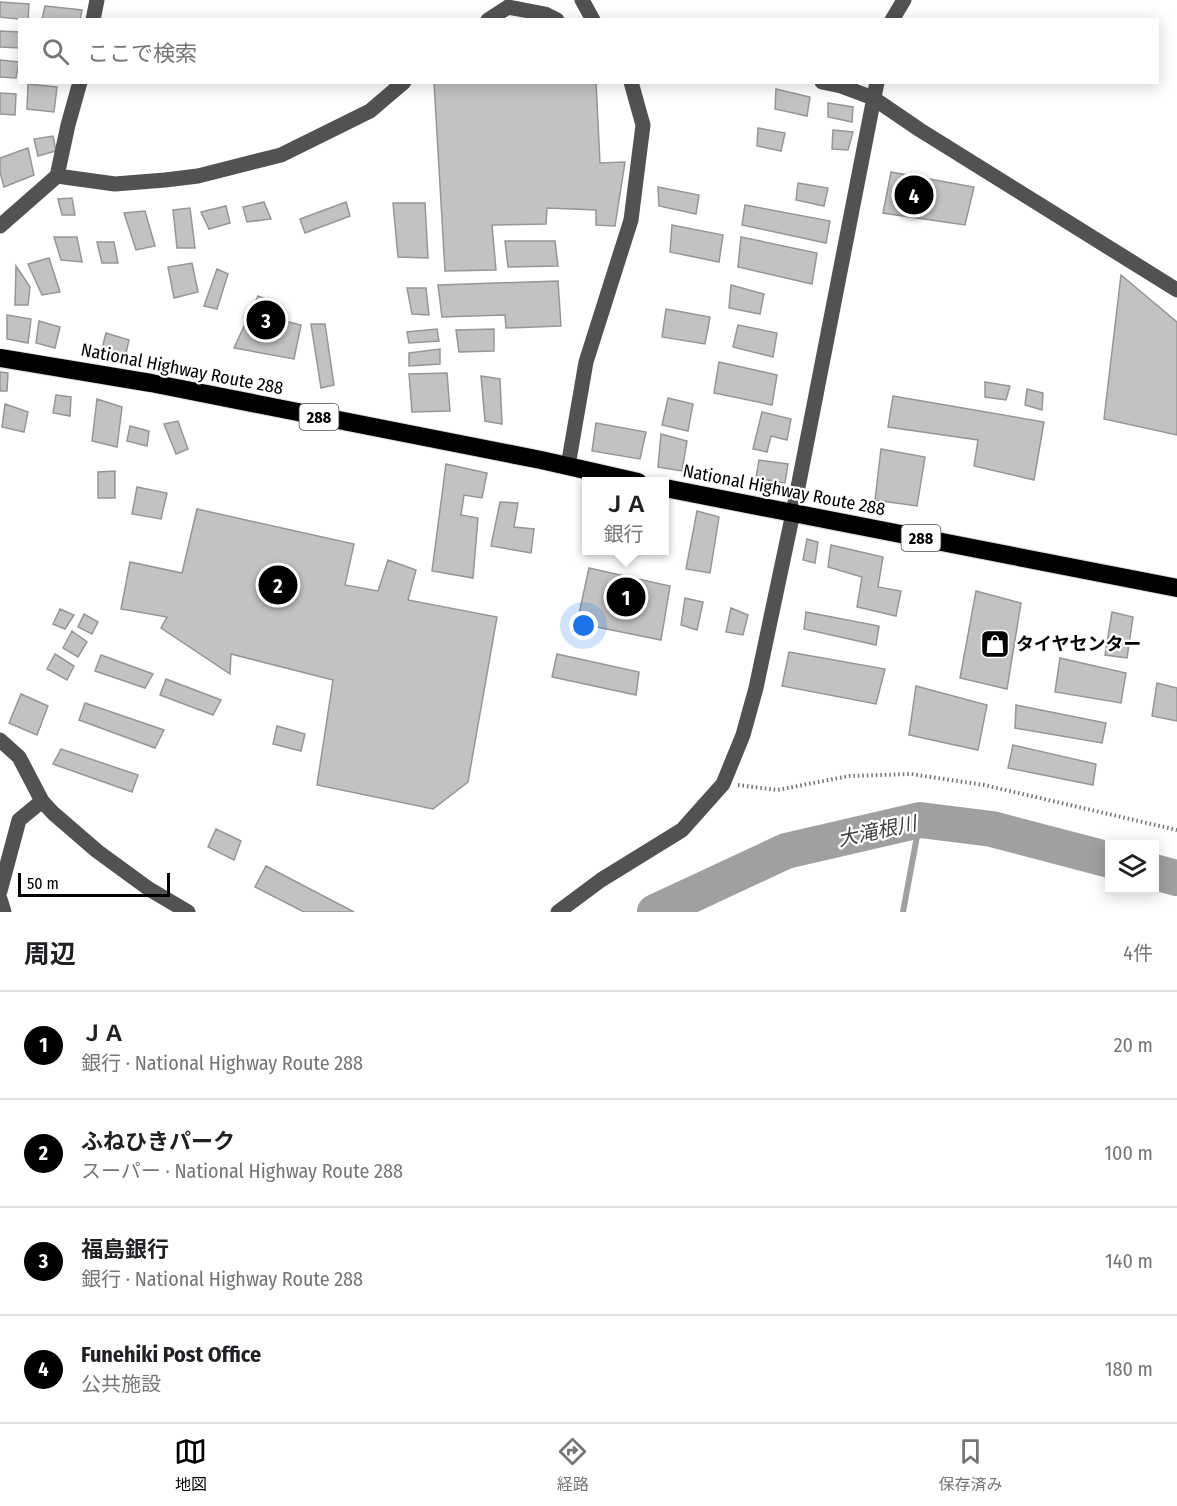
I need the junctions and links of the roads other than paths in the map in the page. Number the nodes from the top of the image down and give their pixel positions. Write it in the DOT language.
graph roads {
  1 [pos="97,0"];
  2 [pos="904,0"];
  3 [pos="584,2"];
  4 [pos="93,18"];
  5 [pos="491,18"];
  6 [pos="553,18"];
  7 [pos="592,18"];
  8 [pos="893,18"];
  9 [pos="79,84"];
  10 [pos="402,84"];
  11 [pos="632,84"];
  12 [pos="832,84"];
  13 [pos="875,90"];
  14 [pos="57,176"];
  15 [pos="0,226"];
  16 [pos="1177,290"];
  17 [pos="0,358"];
  18 [pos="568,466"];
  19 [pos="616,477"];
  20 [pos="669,489"];
  21 [pos="793,513"];
  22 [pos="1177,588"];
  23 [pos="0,740"];
  24 [pos="42,801"];
  25 [pos="0,891"];
  26 [pos="0,899"];
  27 [pos="4,912"];
  28 [pos="188,912"];
  29 [pos="558,912"];
  1 -- 4 [label="street"];
  2 -- 8 [label="street"];
  3 -- 7 [label="street"];
  5 -- 6 [label="street"];
  9 -- 14 [label="street"];
  10 -- 14 [label="street"];
  11 -- 18 [label="street"];
  12 -- 13 [label="street"];
  13 -- 16 [label="street"];
  13 -- 21 [label="street"];
  14 -- 15 [label="street"];
  17 -- 18 [label="highway, National Highway Route 288 / 288"];
  18 -- 19 [label="highway, National Highway Route 288 / 288"];
  20 -- 21 [label="highway, National Highway Route 288 / 288"];
  21 -- 22 [label="highway, National Highway Route 288 / 288"];
  21 -- 29 [label="street"];
  23 -- 24 [label="street"];
  24 -- 25 [label="street"];
  24 -- 28 [label="street"];
  26 -- 27 [label="street"];
}
